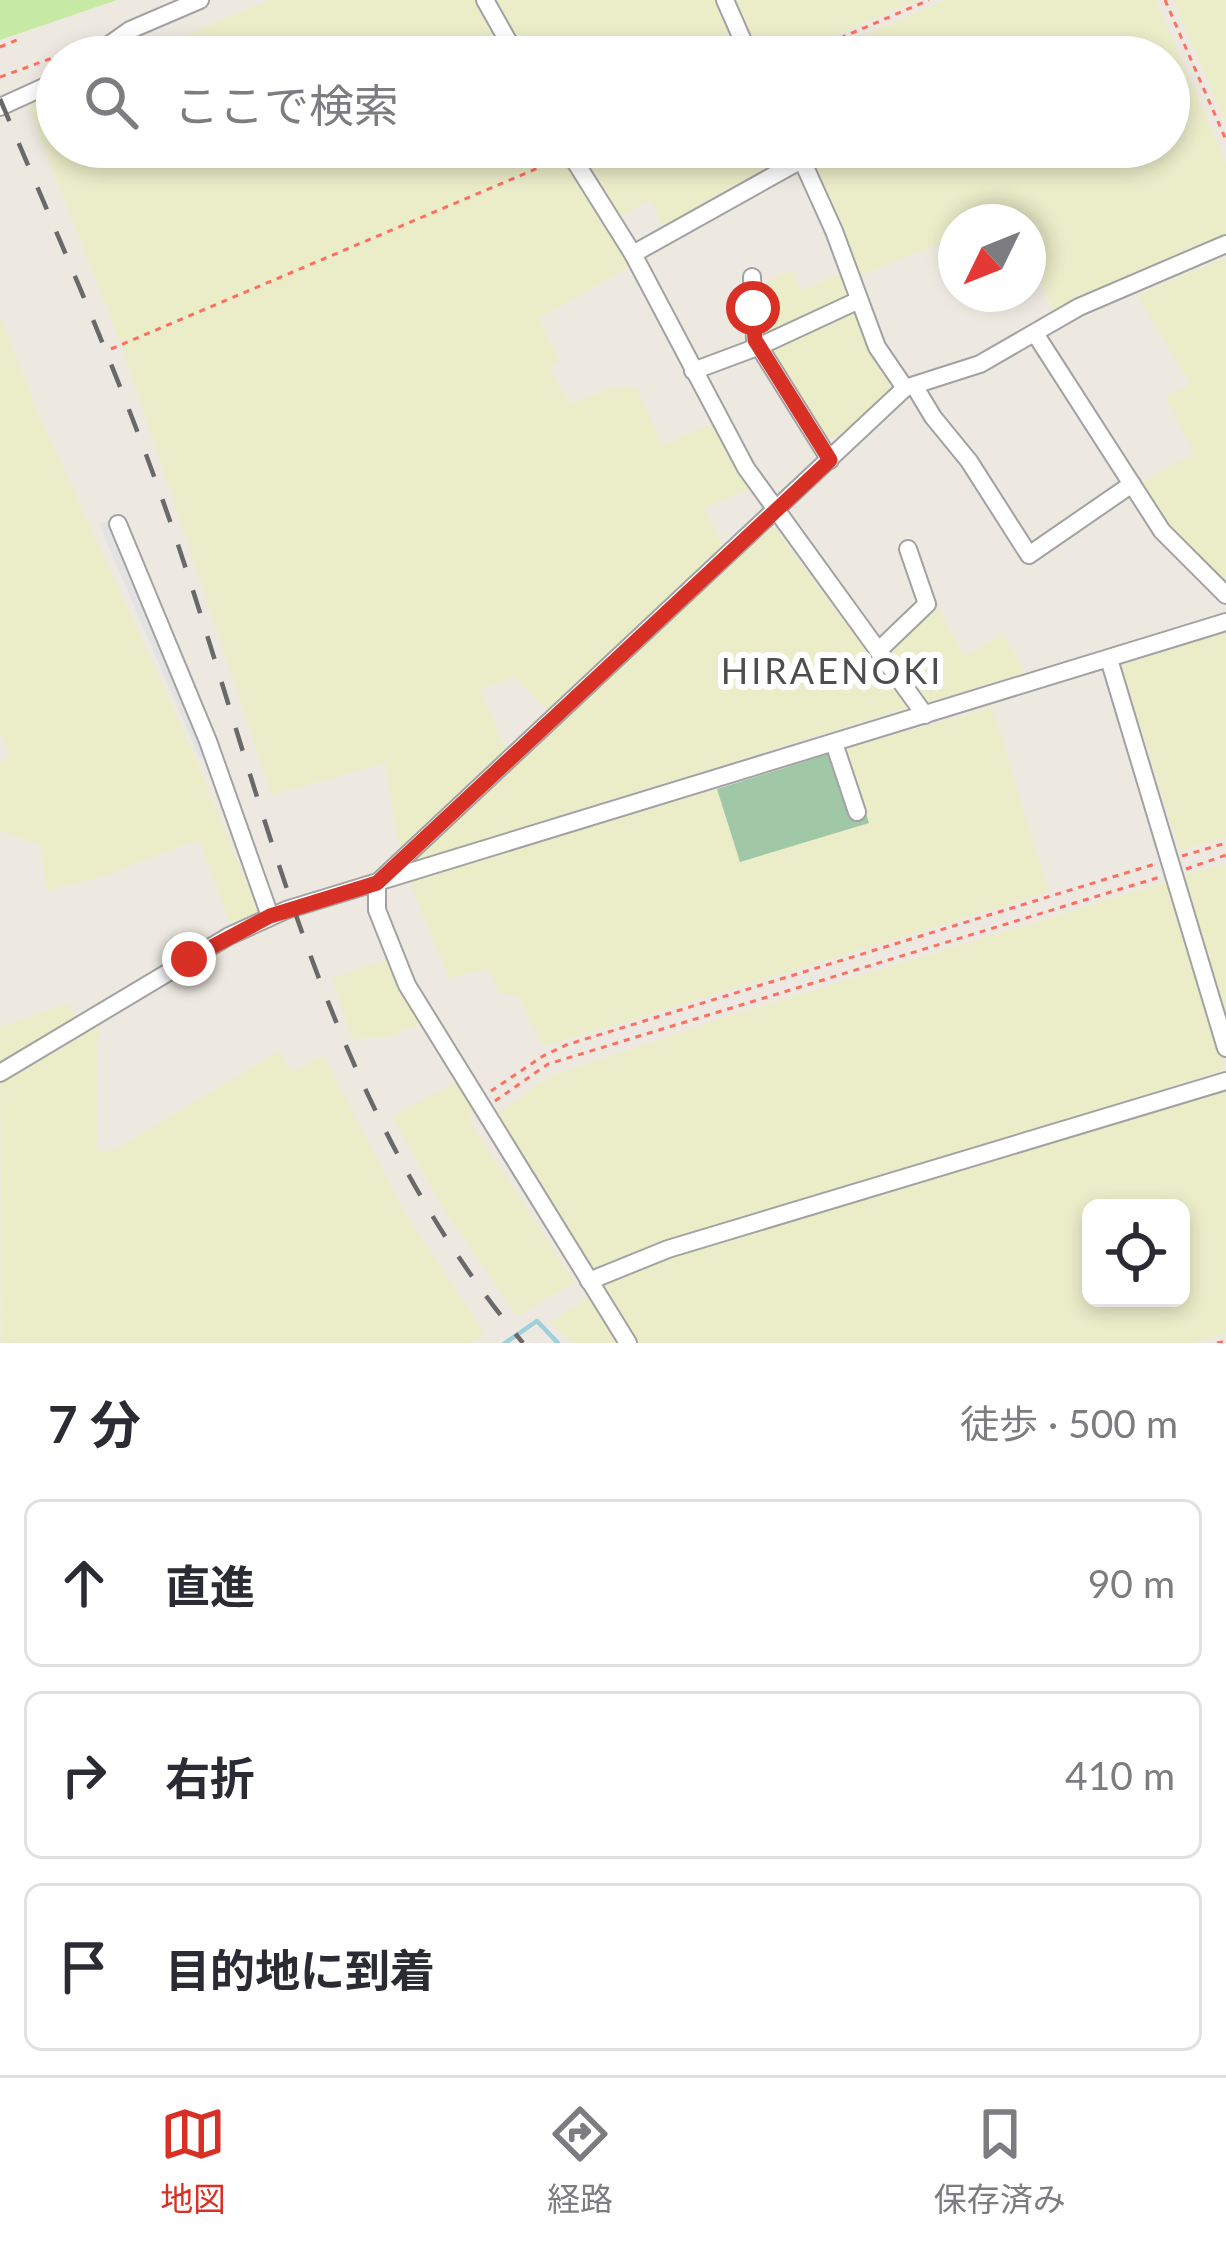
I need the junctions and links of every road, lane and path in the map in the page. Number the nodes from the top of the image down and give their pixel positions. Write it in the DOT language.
graph roads {
  1 [pos="200,0"];
  2 [pos="485,0"];
  3 [pos="725,0"];
  4 [pos="929,0"];
  5 [pos="1165,0"];
  6 [pos="119,36"];
  7 [pos="505,36"];
  8 [pos="740,36"];
  9 [pos="845,36"];
  10 [pos="1181,36"];
  11 [pos="19,39"];
  12 [pos="0,47"];
  13 [pos="1190,57"];
  14 [pos="36,67"];
  15 [pos="0,77"];
  16 [pos="36,91"];
  17 [pos="0,107"];
  18 [pos="1226,140"];
  19 [pos="529,168"];
  20 [pos="579,168"];
  21 [pos="774,168"];
  22 [pos="806,168"];
  23 [pos="1226,244"];
  24 [pos="633,254"];
  25 [pos="752,277"];
  26 [pos="857,301"];
  27 [pos="1036,334"];
  28 [pos="760,346"];
  29 [pos="111,349"];
  30 [pos="693,371"];
  31 [pos="910,388"];
  32 [pos="830,460"];
  33 [pos="1132,484"];
  34 [pos="774,511"];
  35 [pos="118,524"];
  36 [pos="908,549"];
  37 [pos="1226,595"];
  38 [pos="1226,622"];
  39 [pos="878,651"];
  40 [pos="1109,659"];
  41 [pos="925,715"];
  42 [pos="835,743"];
  43 [pos="857,812"];
  44 [pos="1226,843"];
  45 [pos="1226,855"];
  46 [pos="1171,867"];
  47 [pos="377,883"];
  48 [pos="270,916"];
  49 [pos="1226,1048"];
  50 [pos="0,1073"];
  51 [pos="1226,1081"];
  52 [pos="481,1104"];
  53 [pos="589,1281"];
  54 [pos="1226,1341"];
  55 [pos="628,1343"];
  56 [pos="1217,1343"];
  1 -- 6 [label="street"];
  2 -- 7 [label="street"];
  3 -- 8 [label="street"];
  4 -- 9 [label="path"];
  5 -- 10 [label="path"];
  11 -- 12 [label="path"];
  13 -- 18 [label="path"];
  14 -- 15 [label="path"];
  16 -- 17 [label="street"];
  19 -- 29 [label="path"];
  20 -- 24 [label="street"];
  21 -- 24 [label="street"];
  22 -- 26 [label="street"];
  23 -- 27 [label="street"];
  24 -- 30 [label="street"];
  25 -- 28 [label="street"];
  26 -- 28 [label="street"];
  26 -- 31 [label="street"];
  27 -- 31 [label="street"];
  27 -- 33 [label="street"];
  28 -- 30 [label="street"];
  28 -- 32 [label="street"];
  30 -- 34 [label="street"];
  31 -- 32 [label="street"];
  31 -- 33 [label="street"];
  32 -- 34 [label="street"];
  33 -- 37 [label="street"];
  34 -- 39 [label="street"];
  34 -- 47 [label="street"];
  35 -- 48 [label="street"];
  36 -- 39 [label="street"];
  38 -- 40 [label="street"];
  39 -- 41 [label="street"];
  40 -- 41 [label="street"];
  40 -- 46 [label="street"];
  41 -- 42 [label="street"];
  42 -- 43 [label="street"];
  42 -- 47 [label="street"];
  44 -- 46 [label="path"];
  45 -- 46 [label="path"];
  46 -- 49 [label="street"];
  46 -- 52 [label="path"];
  46 -- 52 [label="path"];
  47 -- 48 [label="street"];
  47 -- 52 [label="street"];
  48 -- 50 [label="street"];
  51 -- 53 [label="street"];
  52 -- 53 [label="street"];
  53 -- 55 [label="street"];
  54 -- 56 [label="path"];
}
